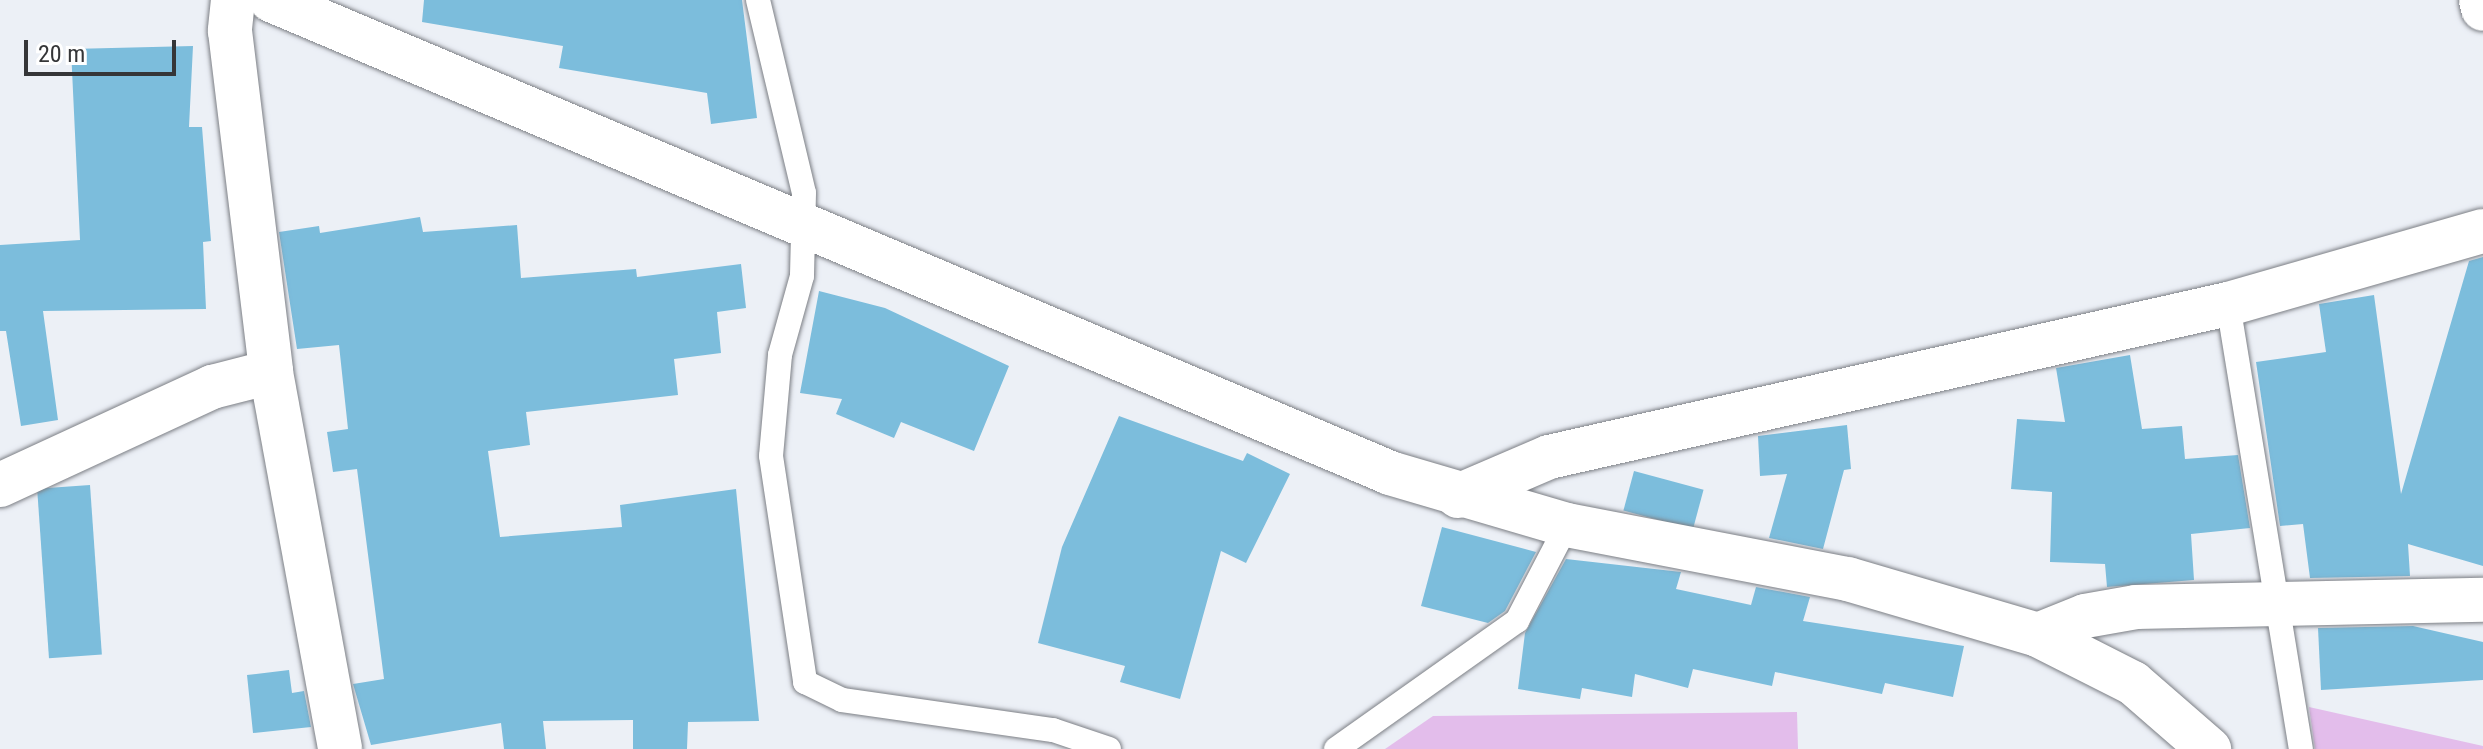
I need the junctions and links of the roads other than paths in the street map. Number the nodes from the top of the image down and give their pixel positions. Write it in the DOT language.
graph roads {
  1 [pos="233,0"];
  2 [pos="271,0"];
  3 [pos="758,0"];
  4 [pos="2481,0"];
  5 [pos="2483,9"];
  6 [pos="805,230"];
  7 [pos="2483,231"];
  8 [pos="2228,304"];
  9 [pos="271,372"];
  10 [pos="0,485"];
  11 [pos="1458,496"];
  12 [pos="1567,525"];
  13 [pos="2483,600"];
  14 [pos="2279,602"];
  15 [pos="2038,635"];
  16 [pos="340,749"];
  17 [pos="1109,749"];
  18 [pos="1336,749"];
  19 [pos="2209,749"];
  20 [pos="2301,749"];
  1 -- 9 [label="street"];
  2 -- 6 [label="street"];
  3 -- 6 [label="lane"];
  4 -- 5 [label="street"];
  6 -- 11 [label="street"];
  6 -- 17 [label="lane"];
  7 -- 8 [label="street"];
  8 -- 11 [label="street"];
  8 -- 14 [label="lane"];
  9 -- 10 [label="street"];
  9 -- 16 [label="street"];
  11 -- 12 [label="street"];
  12 -- 15 [label="street"];
  12 -- 18 [label="lane"];
  13 -- 14 [label="street"];
  14 -- 15 [label="street"];
  14 -- 20 [label="lane"];
  15 -- 19 [label="street"];
}
